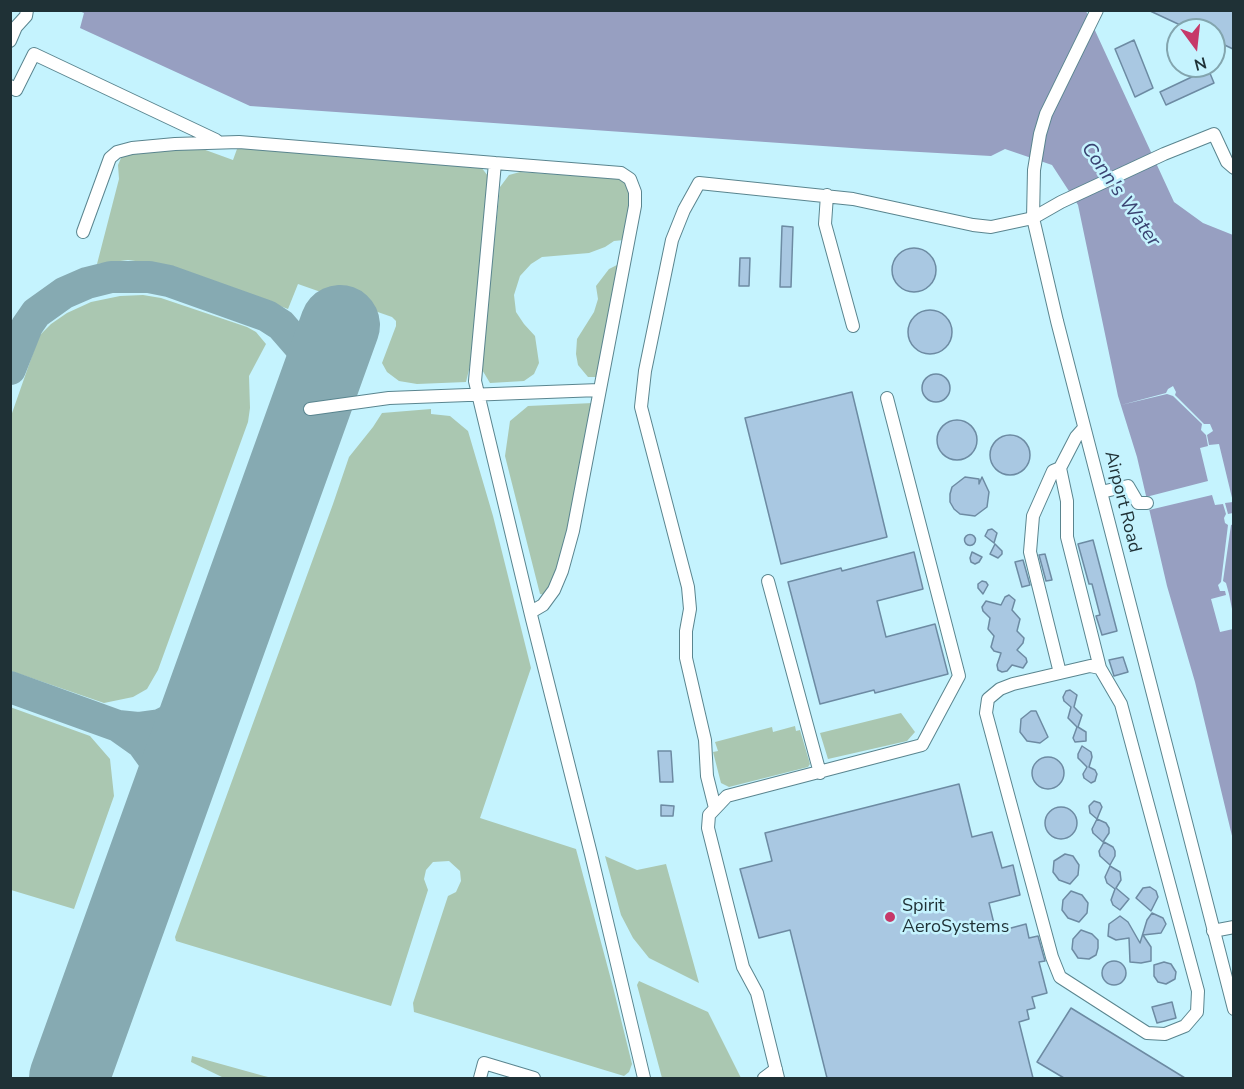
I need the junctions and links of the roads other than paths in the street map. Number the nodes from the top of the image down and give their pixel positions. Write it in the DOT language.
graph roads {
  1 [pos="27,10"];
  2 [pos="1097,10"];
  3 [pos="10,41"];
  4 [pos="10,86"];
  5 [pos="220,142"];
  6 [pos="495,163"];
  7 [pos="1233,168"];
  8 [pos="827,195"];
  9 [pos="1033,218"];
  10 [pos="83,232"];
  11 [pos="853,326"];
  12 [pos="599,390"];
  13 [pos="478,395"];
  14 [pos="887,398"];
  15 [pos="310,409"];
  16 [pos="1084,428"];
  17 [pos="1060,468"];
  18 [pos="1101,492"];
  19 [pos="1148,503"];
  20 [pos="768,581"];
  21 [pos="531,612"];
  22 [pos="1100,668"];
  23 [pos="1060,673"];
  24 [pos="820,773"];
  25 [pos="715,808"];
  26 [pos="1233,927"];
  27 [pos="1213,931"];
  28 [pos="1233,1009"];
  29 [pos="777,1074"];
  30 [pos="480,1078"];
  31 [pos="534,1078"];
  32 [pos="644,1078"];
  33 [pos="764,1078"];
  1 -- 3 [label="street"];
  2 -- 9 [label="street, Airport Road"];
  4 -- 5 [label="street"];
  5 -- 6 [label="street"];
  5 -- 10 [label="street"];
  6 -- 12 [label="street"];
  6 -- 13 [label="street"];
  7 -- 9 [label="street"];
  8 -- 9 [label="street"];
  8 -- 11 [label="street"];
  8 -- 25 [label="street"];
  9 -- 16 [label="street, Airport Road"];
  12 -- 13 [label="street"];
  12 -- 21 [label="street"];
  13 -- 15 [label="street"];
  13 -- 21 [label="street"];
  14 -- 24 [label="street"];
  16 -- 17 [label="street"];
  16 -- 18 [label="street, Airport Road"];
  17 -- 22 [label="street"];
  17 -- 23 [label="street"];
  18 -- 19 [label="street"];
  18 -- 27 [label="street, Airport Road"];
  20 -- 24 [label="street"];
  21 -- 32 [label="street"];
  22 -- 23 [label="street"];
  22 -- 23 [label="street"];
  24 -- 25 [label="street"];
  25 -- 29 [label="street"];
  26 -- 27 [label="street"];
  27 -- 28 [label="street, Airport Road"];
  29 -- 33 [label="street"];
  30 -- 31 [label="street"];
}
